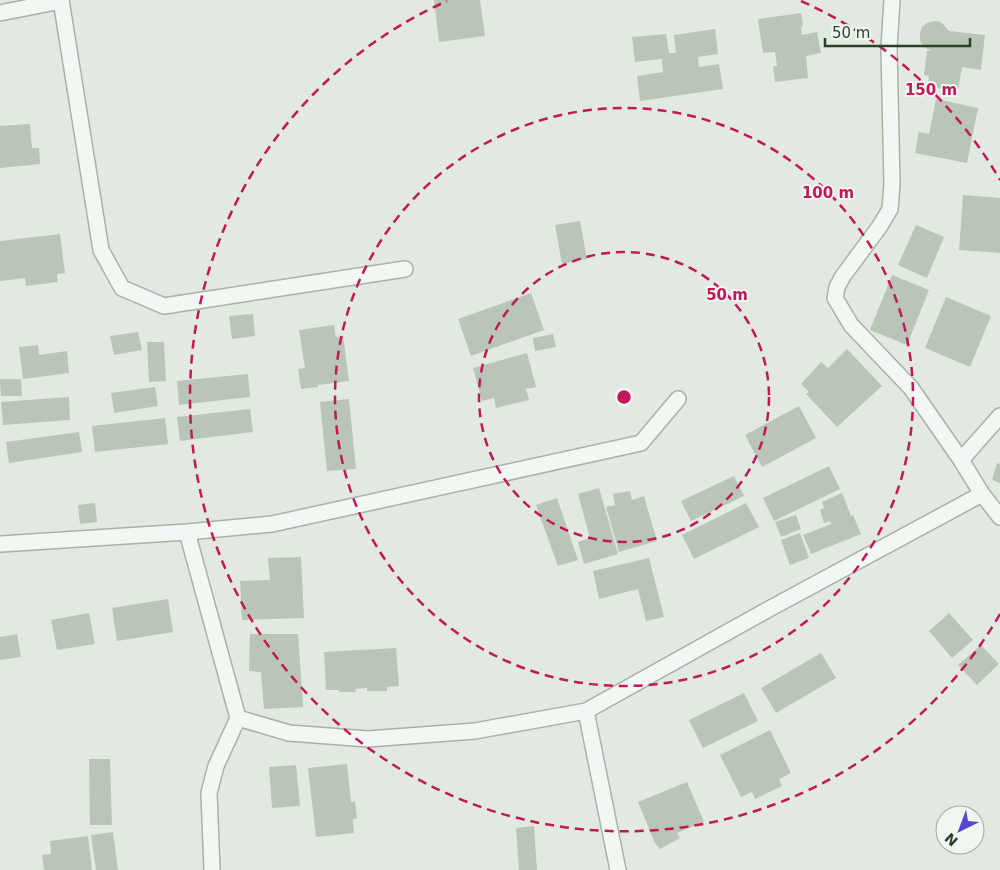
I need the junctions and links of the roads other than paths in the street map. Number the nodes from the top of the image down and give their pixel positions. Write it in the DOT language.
graph roads {
  1 [pos="61,0"];
  2 [pos="892,0"];
  3 [pos="0,13"];
  4 [pos="404,269"];
  5 [pos="678,399"];
  6 [pos="1000,416"];
  7 [pos="961,460"];
  8 [pos="982,494"];
  9 [pos="1000,518"];
  10 [pos="187,532"];
  11 [pos="1,544"];
  12 [pos="586,711"];
  13 [pos="238,718"];
  14 [pos="212,870"];
  15 [pos="618,870"];
  1 -- 3 [label="street"];
  1 -- 4 [label="street"];
  2 -- 7 [label="street"];
  5 -- 10 [label="street"];
  6 -- 7 [label="street"];
  7 -- 8 [label="street"];
  8 -- 9 [label="street"];
  8 -- 12 [label="street"];
  10 -- 11 [label="street"];
  10 -- 13 [label="street"];
  12 -- 13 [label="street"];
  12 -- 15 [label="street"];
  13 -- 14 [label="street"];
}
